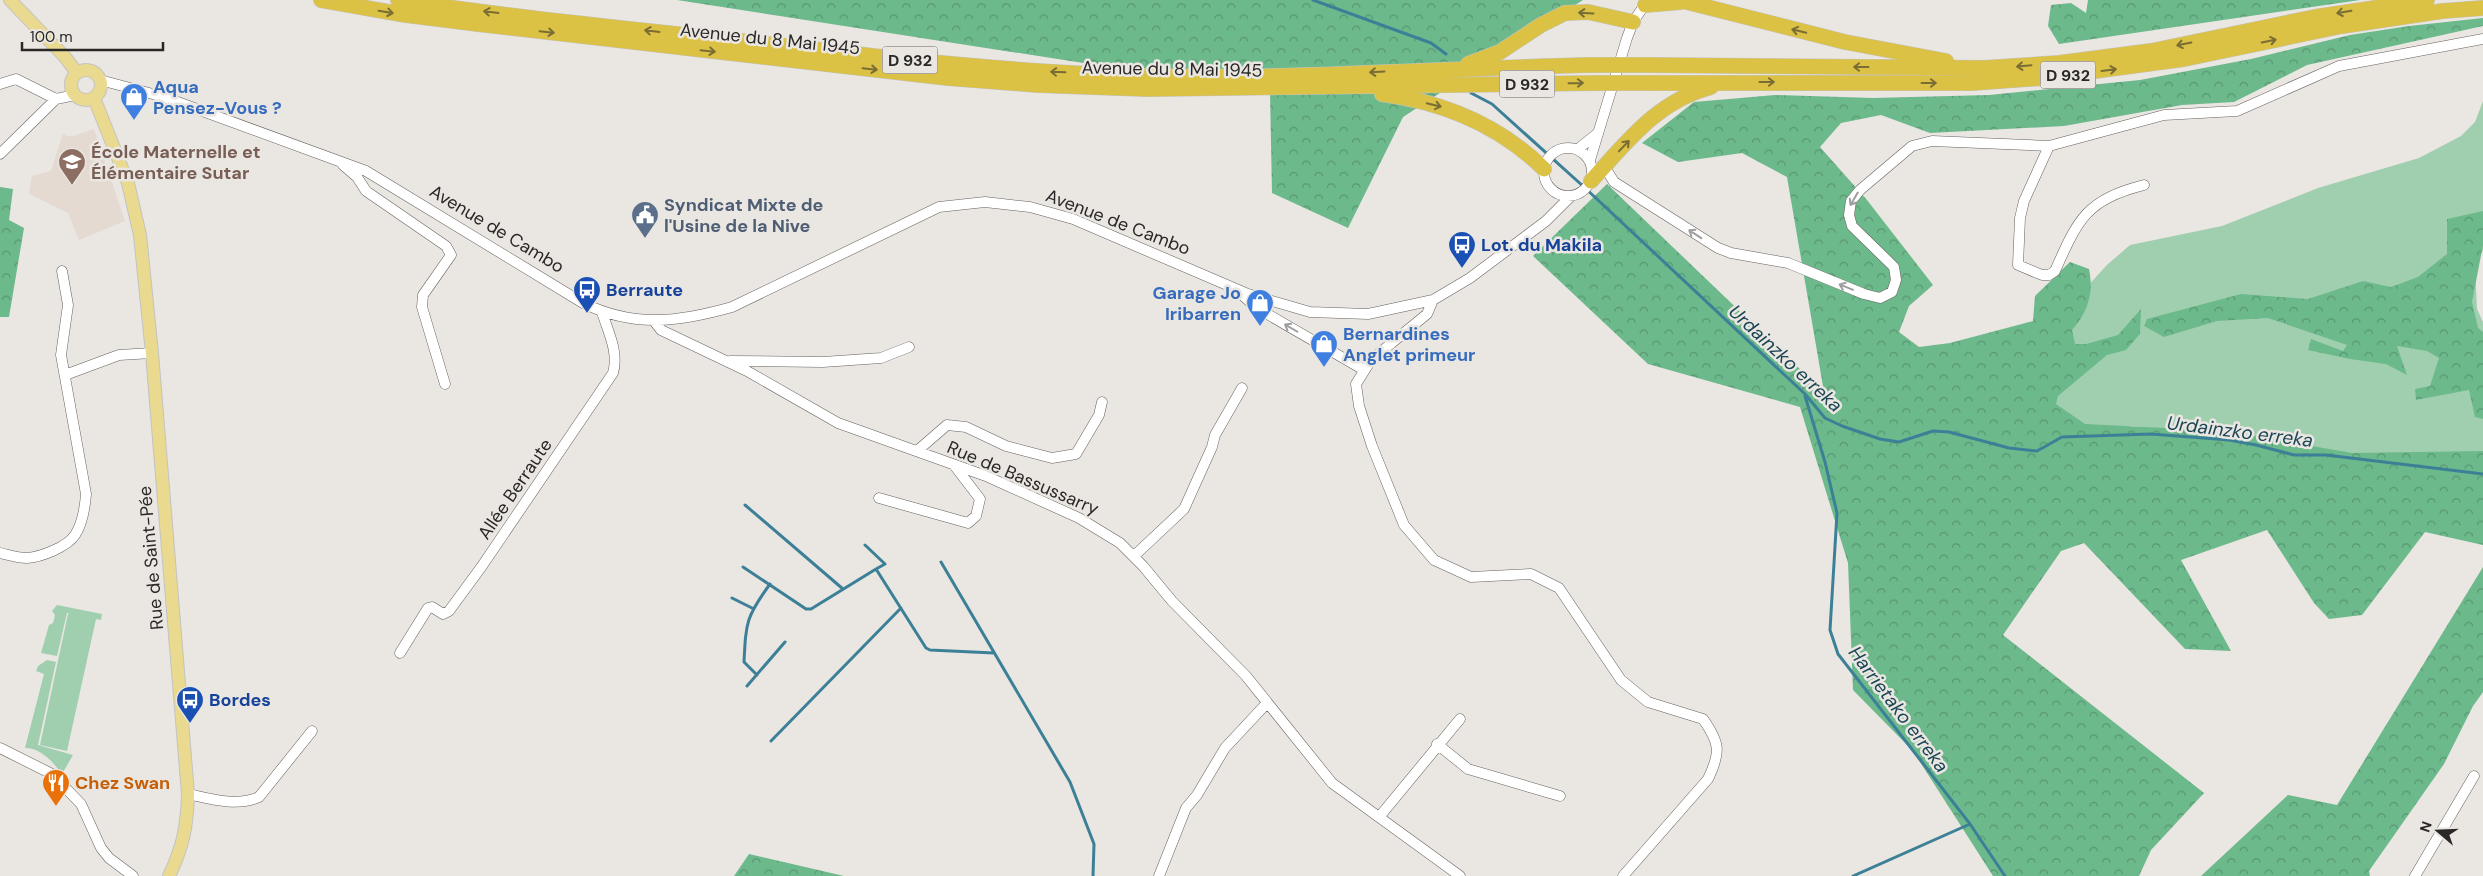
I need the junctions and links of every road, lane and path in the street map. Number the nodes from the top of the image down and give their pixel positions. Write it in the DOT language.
graph roads {
  1 [pos="10,0"];
  2 [pos="321,0"];
  3 [pos="398,0"];
  4 [pos="2427,0"];
  5 [pos="1680,1"];
  6 [pos="1646,2"];
  7 [pos="2483,8"];
  8 [pos="1633,22"];
  9 [pos="2483,39"];
  10 [pos="1457,68"];
  11 [pos="1984,68"];
  12 [pos="77,73"];
  13 [pos="100,80"];
  14 [pos="1733,82"];
  15 [pos="0,84"];
  16 [pos="1334,88"];
  17 [pos="75,95"];
  18 [pos="94,98"];
  19 [pos="56,99"];
  20 [pos="1598,133"];
  21 [pos="2049,146"];
  22 [pos="1578,149"];
  23 [pos="0,154"];
  24 [pos="1548,160"];
  25 [pos="1590,160"];
  26 [pos="339,161"];
  27 [pos="1604,166"];
  28 [pos="2144,185"];
  29 [pos="1587,186"];
  30 [pos="1554,191"];
  31 [pos="1571,196"];
  32 [pos="1546,221"];
  33 [pos="62,271"];
  34 [pos="1238,292"];
  35 [pos="1433,300"];
  36 [pos="602,312"];
  37 [pos="654,321"];
  38 [pos="909,346"];
  39 [pos="152,353"];
  40 [pos="729,361"];
  41 [pos="1364,370"];
  42 [pos="65,375"];
  43 [pos="445,384"];
  44 [pos="1242,388"];
  45 [pos="1102,402"];
  46 [pos="917,451"];
  47 [pos="953,464"];
  48 [pos="879,498"];
  49 [pos="0,553"];
  50 [pos="1134,556"];
  51 [pos="400,653"];
  52 [pos="1267,703"];
  53 [pos="1460,718"];
  54 [pos="312,731"];
  55 [pos="1437,744"];
  56 [pos="0,748"];
  57 [pos="2474,776"];
  58 [pos="188,794"];
  59 [pos="1560,796"];
  60 [pos="1380,816"];
  61 [pos="133,876"];
  62 [pos="169,876"];
  63 [pos="1159,876"];
  64 [pos="1460,876"];
  65 [pos="1623,876"];
  66 [pos="2415,876"];
  1 -- 12 [label="main road"];
  2 -- 16 [label="highway, Avenue du 8 Mai 1945 / D 932, one-way"];
  10 -- 3 [label="highway, Avenue du 8 Mai 1945 / D 932, one-way"];
  4 -- 11 [label="highway, D 932, one-way"];
  5 -- 6 [label="highway"];
  11 -- 5 [label="highway, one-way"];
  6 -- 8 [label="street"];
  14 -- 7 [label="highway, D 932, one-way"];
  8 -- 10 [label="highway, one-way"];
  8 -- 20 [label="street"];
  9 -- 21 [label="street"];
  11 -- 10 [label="highway, D 932, one-way, bridge"];
  12 -- 13 [label="main road"];
  12 -- 17 [label="main road"];
  13 -- 18 [label="main road"];
  13 -- 26 [label="street, Avenue de Cambo"];
  16 -- 14 [label="highway, Avenue du 8 Mai 1945 / D 932, one-way, bridge"];
  27 -- 14 [label="highway, one-way"];
  15 -- 19 [label="street"];
  16 -- 24 [label="highway, one-way"];
  17 -- 18 [label="main road"];
  17 -- 19 [label="street"];
  18 -- 39 [label="main road, Rue de Saint-Pée"];
  19 -- 23 [label="street"];
  20 -- 22 [label="street"];
  20 -- 25 [label="street"];
  21 -- 27 [label="street, one-way"];
  21 -- 28 [label="street"];
  22 -- 24 [label="street"];
  22 -- 25 [label="street"];
  24 -- 30 [label="street"];
  25 -- 29 [label="street"];
  26 -- 36 [label="street, Avenue de Cambo"];
  26 -- 43 [label="street"];
  27 -- 29 [label="highway"];
  29 -- 31 [label="street"];
  30 -- 31 [label="street"];
  30 -- 32 [label="street"];
  31 -- 32 [label="street, Avenue de Cambo"];
  32 -- 35 [label="street, Avenue de Cambo"];
  33 -- 42 [label="street"];
  34 -- 35 [label="street, Avenue de Cambo"];
  34 -- 37 [label="street, Avenue de Cambo"];
  41 -- 34 [label="street, Avenue de Cambo, one-way"];
  35 -- 41 [label="street"];
  36 -- 37 [label="street, Avenue de Cambo"];
  36 -- 51 [label="street, Allée Berraute"];
  37 -- 40 [label="street, Rue de Bassussarry"];
  38 -- 40 [label="street"];
  39 -- 42 [label="street"];
  39 -- 58 [label="main road, Rue de Saint-Pée"];
  40 -- 46 [label="street, Rue de Bassussarry"];
  41 -- 65 [label="street"];
  42 -- 49 [label="street"];
  44 -- 50 [label="street"];
  45 -- 46 [label="street"];
  46 -- 47 [label="street, Rue de Bassussarry"];
  47 -- 48 [label="street"];
  47 -- 50 [label="street, Rue de Bassussarry"];
  50 -- 52 [label="street, Rue de Bassussarry"];
  52 -- 60 [label="street, Rue de Bassussarry"];
  52 -- 63 [label="street"];
  53 -- 55 [label="street"];
  54 -- 58 [label="street"];
  55 -- 59 [label="street"];
  55 -- 60 [label="street"];
  56 -- 61 [label="street"];
  57 -- 66 [label="street"];
  58 -- 62 [label="main road, Rue de Saint-Pée"];
  60 -- 64 [label="street, Rue de Bassussarry"];
}
